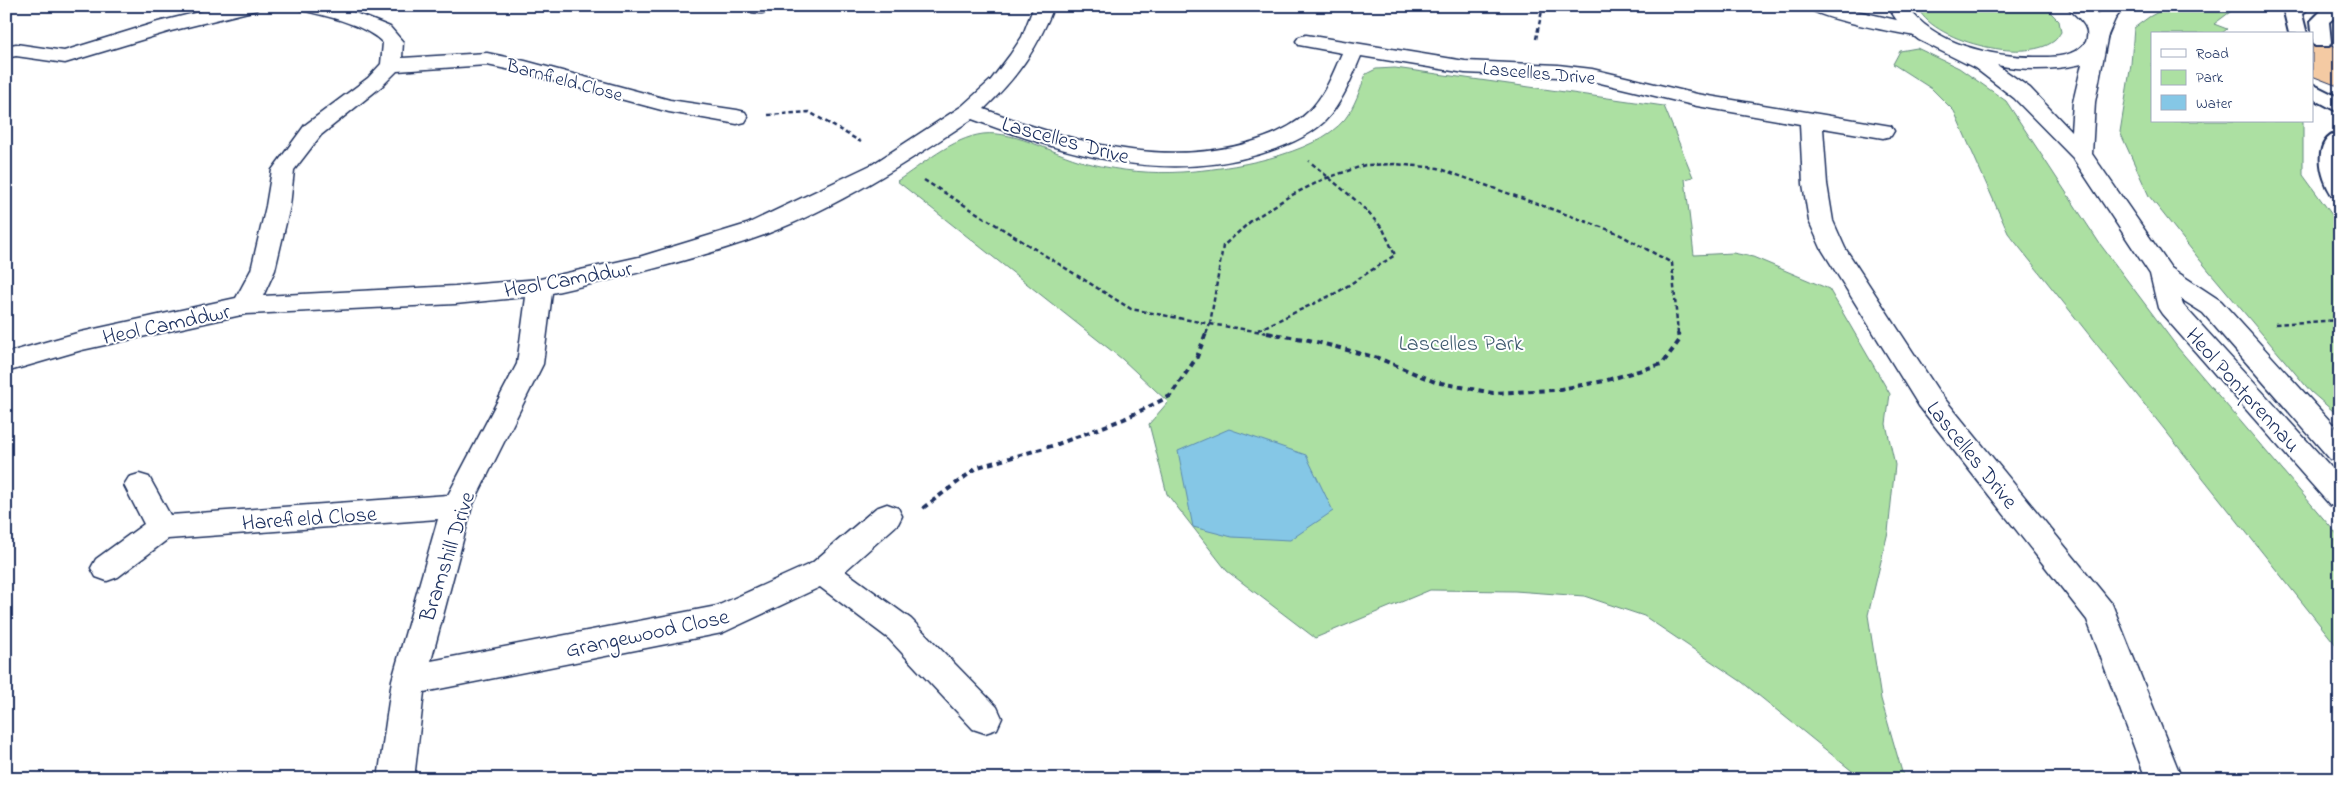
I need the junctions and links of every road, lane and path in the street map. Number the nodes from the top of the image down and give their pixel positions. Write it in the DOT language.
graph roads {
  1 [pos="249,6"];
  2 [pos="308,6"];
  3 [pos="1044,6"];
  4 [pos="1816,6"];
  5 [pos="1897,6"];
  6 [pos="2077,6"];
  7 [pos="2115,6"];
  8 [pos="2301,6"];
  9 [pos="2337,6"];
  10 [pos="1920,31"];
  11 [pos="2298,32"];
  12 [pos="1306,41"];
  13 [pos="2097,41"];
  14 [pos="2322,42"];
  15 [pos="1945,45"];
  16 [pos="1354,49"];
  17 [pos="6,52"];
  18 [pos="391,65"];
  19 [pos="970,111"];
  20 [pos="737,118"];
  21 [pos="1811,119"];
  22 [pos="1883,131"];
  23 [pos="2340,138"];
  24 [pos="1280,140"];
  25 [pos="2082,154"];
  26 [pos="893,161"];
  27 [pos="1330,177"];
  28 [pos="2340,190"];
  29 [pos="2162,274"];
  30 [pos="540,287"];
  31 [pos="246,305"];
  32 [pos="2340,320"];
  33 [pos="1210,323"];
  34 [pos="2227,327"];
  35 [pos="1257,330"];
  36 [pos="6,363"];
  37 [pos="2340,451"];
  38 [pos="139,486"];
  39 [pos="2340,497"];
  40 [pos="457,506"];
  41 [pos="887,516"];
  42 [pos="161,528"];
  43 [pos="107,568"];
  44 [pos="823,572"];
  45 [pos="409,680"];
  46 [pos="985,718"];
  47 [pos="396,779"];
  48 [pos="2164,779"];
  1 -- 17 [label="street"];
  2 -- 18 [label="street"];
  3 -- 19 [label="street, Heol Camddwr"];
  4 -- 10 [label="street"];
  5 -- 10 [label="street"];
  6 -- 13 [label="street"];
  7 -- 13 [label="street"];
  8 -- 11 [label="lane"];
  9 -- 14 [label="lane"];
  10 -- 15 [label="street"];
  12 -- 16 [label="street, Lascelles Drive"];
  13 -- 15 [label="street"];
  13 -- 25 [label="street"];
  15 -- 25 [label="street, Heol Pontprennau"];
  16 -- 21 [label="street, Lascelles Drive"];
  16 -- 24 [label="street, Lascelles Drive"];
  18 -- 20 [label="street, Barnfield Close"];
  18 -- 31 [label="street"];
  19 -- 24 [label="street, Lascelles Drive"];
  19 -- 26 [label="street, Heol Camddwr"];
  20 -- 26 [label="path"];
  21 -- 22 [label="street, Lascelles Drive"];
  21 -- 48 [label="street, Lascelles Drive"];
  23 -- 28 [label="lane"];
  24 -- 27 [label="path"];
  25 -- 29 [label="street, Heol Pontprennau"];
  26 -- 30 [label="street, Heol Camddwr"];
  26 -- 33 [label="path"];
  27 -- 33 [label="path"];
  27 -- 35 [label="path"];
  27 -- 35 [label="path"];
  29 -- 34 [label="street, Heol Pontprennau"];
  29 -- 39 [label="street, Heol Pontprennau"];
  30 -- 31 [label="street, Heol Camddwr"];
  30 -- 40 [label="street, Bramshill Drive"];
  31 -- 36 [label="street, Heol Camddwr"];
  32 -- 34 [label="path"];
  33 -- 35 [label="path"];
  33 -- 41 [label="path"];
  34 -- 37 [label="street, Heol Pontprennau"];
  38 -- 42 [label="street"];
  40 -- 42 [label="street, Harefield Close"];
  40 -- 45 [label="street, Bramshill Drive"];
  41 -- 44 [label="street, Grangewood Close"];
  42 -- 43 [label="street"];
  44 -- 45 [label="street, Grangewood Close"];
  44 -- 46 [label="street"];
  45 -- 47 [label="street, Bramshill Drive"];
}
